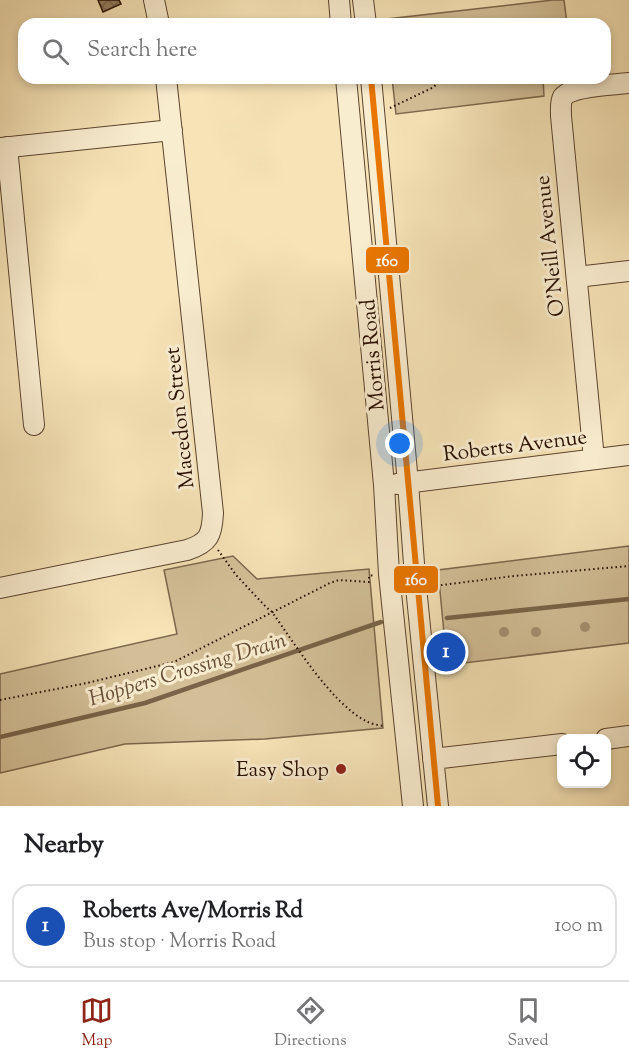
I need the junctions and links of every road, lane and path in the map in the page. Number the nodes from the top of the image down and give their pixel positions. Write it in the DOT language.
graph roads {
  1 [pos="154,0"];
  2 [pos="339,0"];
  3 [pos="363,0"];
  4 [pos="158,18"];
  5 [pos="340,18"];
  6 [pos="365,18"];
  7 [pos="629,83"];
  8 [pos="167,84"];
  9 [pos="347,84"];
  10 [pos="372,84"];
  11 [pos="436,84"];
  12 [pos="374,114"];
  13 [pos="172,130"];
  14 [pos="4,148"];
  15 [pos="629,271"];
  16 [pos="577,277"];
  17 [pos="34,425"];
  18 [pos="629,455"];
  19 [pos="594,459"];
  20 [pos="408,483"];
  21 [pos="384,485"];
  22 [pos="207,540"];
  23 [pos="629,566"];
  24 [pos="389,574"];
  25 [pos="415,577"];
  26 [pos="0,588"];
  27 [pos="273,612"];
  28 [pos="0,700"];
  29 [pos="384,726"];
  30 [pos="629,736"];
  31 [pos="611,738"];
  32 [pos="557,744"];
  33 [pos="433,759"];
  34 [pos="413,806"];
  35 [pos="438,806"];
  1 -- 4 [label="street"];
  2 -- 5 [label="street"];
  3 -- 6 [label="street"];
  7 -- 16 [label="street, O'Neill Avenue"];
  8 -- 13 [label="street, Macedon Street"];
  9 -- 21 [label="street, Morris Road"];
  10 -- 12 [label="street, Morris Road"];
  11 -- 12 [label="path"];
  12 -- 20 [label="street, Morris Road"];
  13 -- 14 [label="street"];
  13 -- 22 [label="street, Macedon Street"];
  14 -- 17 [label="street"];
  15 -- 16 [label="street"];
  16 -- 19 [label="street, O'Neill Avenue"];
  18 -- 19 [label="street, Roberts Avenue"];
  19 -- 20 [label="street, Roberts Avenue"];
  20 -- 21 [label="street, Roberts Avenue"];
  20 -- 25 [label="street, Morris Road"];
  21 -- 24 [label="street, Morris Road"];
  22 -- 26 [label="street"];
  22 -- 27 [label="path"];
  23 -- 25 [label="path"];
  24 -- 27 [label="path"];
  24 -- 34 [label="street, Morris Road"];
  25 -- 33 [label="street, Morris Road"];
  27 -- 28 [label="path"];
  27 -- 29 [label="path"];
  30 -- 31 [label="street"];
  32 -- 33 [label="street"];
  33 -- 35 [label="street, Morris Road"];
}
